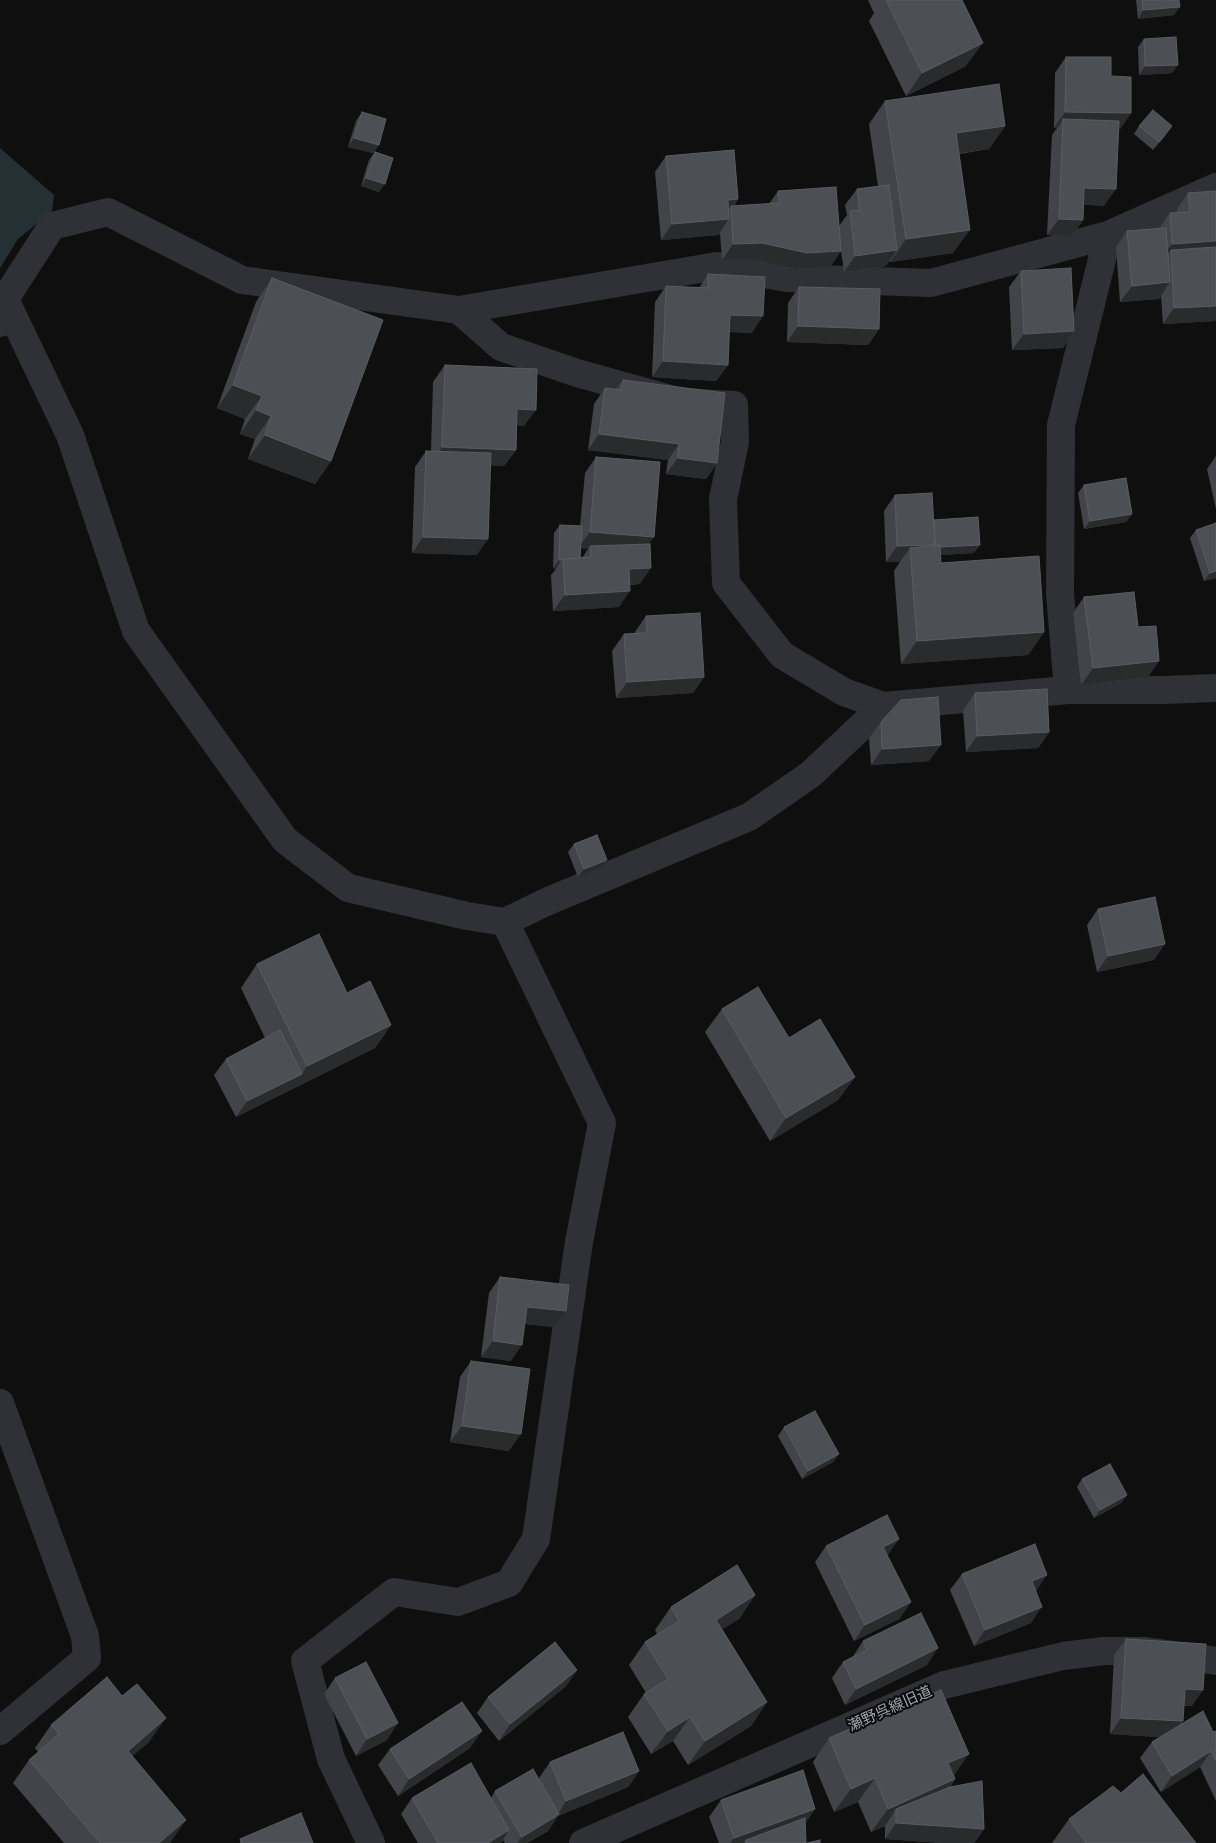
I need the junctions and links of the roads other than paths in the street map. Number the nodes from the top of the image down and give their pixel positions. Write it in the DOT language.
graph roads {
  1 [pos="1216,187"];
  2 [pos="1108,235"];
  3 [pos="459,310"];
  4 [pos="6,320"];
  5 [pos="1216,688"];
  6 [pos="1068,690"];
  7 [pos="883,706"];
  8 [pos="505,922"];
  9 [pos="0,1403"];
  10 [pos="1216,1661"];
  11 [pos="0,1731"];
  12 [pos="371,1843"];
  13 [pos="583,1843"];
  1 -- 2 [label="street"];
  2 -- 3 [label="street"];
  2 -- 6 [label="street"];
  3 -- 4 [label="street"];
  3 -- 7 [label="street"];
  4 -- 8 [label="street"];
  5 -- 6 [label="street"];
  6 -- 7 [label="street"];
  7 -- 8 [label="street"];
  8 -- 12 [label="street"];
  9 -- 11 [label="street"];
  10 -- 13 [label="street, 瀬野呉線旧道"];
}
